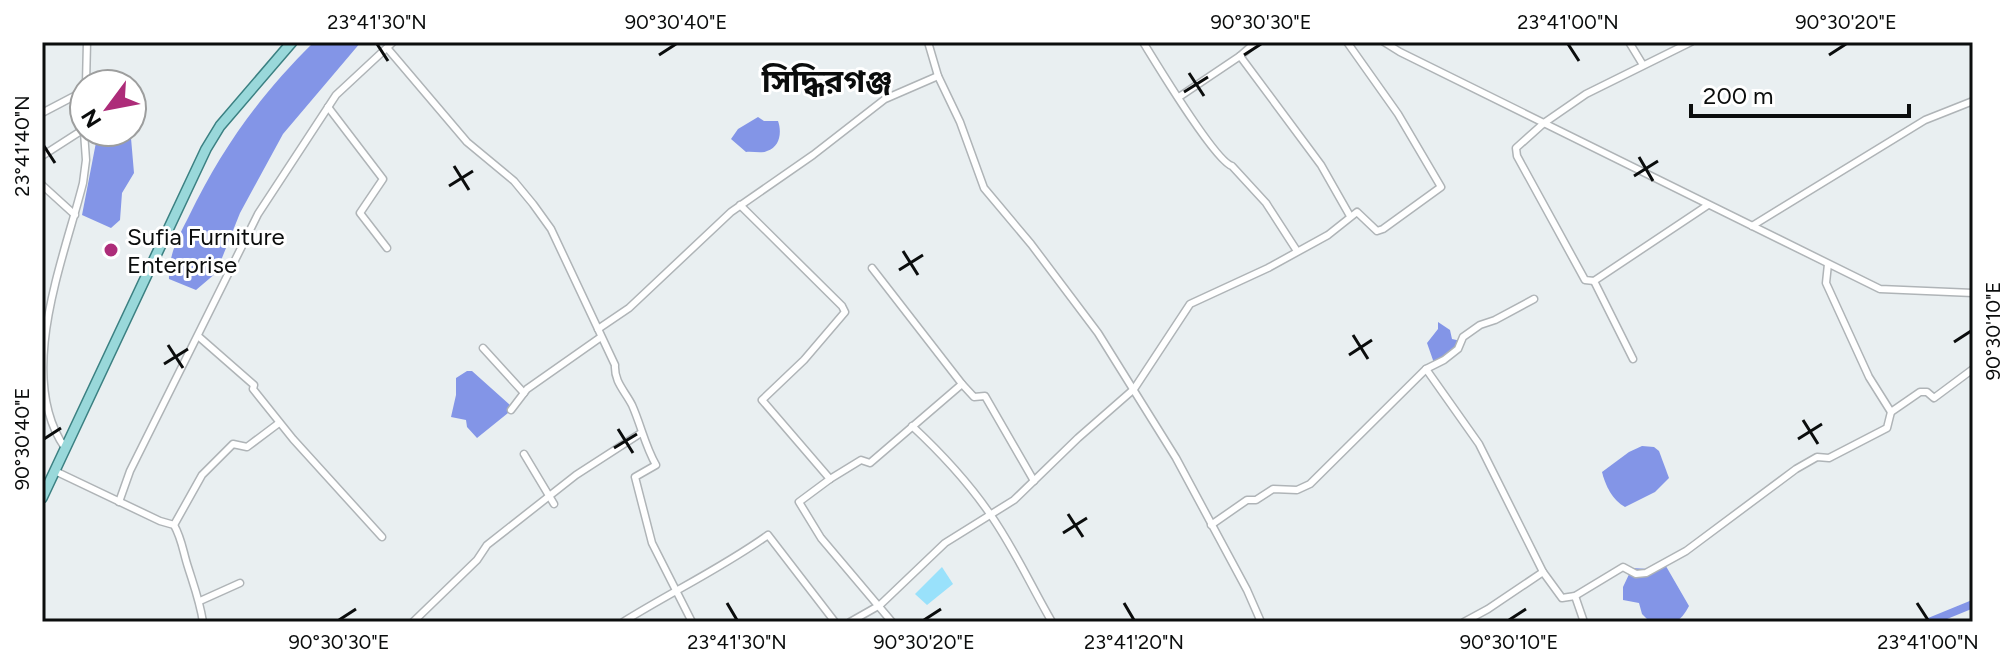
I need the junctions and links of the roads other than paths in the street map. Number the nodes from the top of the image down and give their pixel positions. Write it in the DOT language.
graph roads {
  1 [pos="87,42"];
  2 [pos="292,42"];
  3 [pos="393,42"];
  4 [pos="928,42"];
  5 [pos="1143,42"];
  6 [pos="1256,42"];
  7 [pos="1347,42"];
  8 [pos="1385,42"];
  9 [pos="1629,42"];
  10 [pos="1691,42"];
  11 [pos="388,49"];
  12 [pos="1240,56"];
  13 [pos="1643,65"];
  14 [pos="86,68"];
  15 [pos="938,76"];
  16 [pos="1179,97"];
  17 [pos="68,100"];
  18 [pos="42,101"];
  19 [pos="1973,101"];
  20 [pos="328,107"];
  21 [pos="45,112"];
  22 [pos="1544,123"];
  23 [pos="68,140"];
  24 [pos="85,148"];
  25 [pos="42,156"];
  26 [pos="42,185"];
  27 [pos="740,205"];
  28 [pos="1708,205"];
  29 [pos="75,215"];
  30 [pos="1350,216"];
  31 [pos="1752,226"];
  32 [pos="387,248"];
  33 [pos="1297,251"];
  34 [pos="1828,264"];
  35 [pos="872,268"];
  36 [pos="1594,281"];
  37 [pos="1973,293"];
  38 [pos="1534,299"];
  39 [pos="598,329"];
  40 [pos="198,336"];
  41 [pos="601,337"];
  42 [pos="483,348"];
  43 [pos="1633,359"];
  44 [pos="1426,369"];
  45 [pos="1973,369"];
  46 [pos="962,384"];
  47 [pos="1134,389"];
  48 [pos="524,393"];
  49 [pos="511,410"];
  50 [pos="1891,412"];
  51 [pos="279,423"];
  52 [pos="912,426"];
  53 [pos="641,433"];
  54 [pos="65,448"];
  55 [pos="524,454"];
  56 [pos="55,471"];
  57 [pos="830,479"];
  58 [pos="1034,481"];
  59 [pos="549,496"];
  60 [pos="42,497"];
  61 [pos="119,502"];
  62 [pos="554,504"];
  63 [pos="990,514"];
  64 [pos="174,525"];
  65 [pos="1211,525"];
  66 [pos="382,537"];
  67 [pos="1543,572"];
  68 [pos="240,583"];
  69 [pos="676,590"];
  70 [pos="1575,596"];
  71 [pos="200,601"];
  72 [pos="880,605"];
  73 [pos="203,622"];
  74 [pos="413,622"];
  75 [pos="623,622"];
  76 [pos="692,622"];
  77 [pos="835,622"];
  78 [pos="850,622"];
  79 [pos="892,622"];
  80 [pos="1052,622"];
  81 [pos="1261,622"];
  82 [pos="1464,622"];
  83 [pos="1584,622"];
  1 -- 14 [label="street"];
  2 -- 54 [label="main road"];
  3 -- 11 [label="street"];
  4 -- 15 [label="street"];
  5 -- 16 [label="street"];
  6 -- 12 [label="street"];
  7 -- 30 [label="street"];
  8 -- 22 [label="street"];
  9 -- 13 [label="street"];
  10 -- 13 [label="street"];
  11 -- 20 [label="street"];
  11 -- 39 [label="street"];
  12 -- 16 [label="street"];
  12 -- 30 [label="street"];
  13 -- 22 [label="street"];
  15 -- 27 [label="street"];
  15 -- 47 [label="street"];
  16 -- 33 [label="street"];
  17 -- 21 [label="street"];
  18 -- 21 [label="street"];
  19 -- 31 [label="street"];
  20 -- 32 [label="street"];
  20 -- 40 [label="street"];
  22 -- 28 [label="street"];
  22 -- 36 [label="street"];
  23 -- 25 [label="street"];
  24 -- 29 [label="street"];
  26 -- 29 [label="street"];
  27 -- 39 [label="street"];
  27 -- 57 [label="street"];
  28 -- 31 [label="street"];
  28 -- 36 [label="street"];
  29 -- 54 [label="street"];
  30 -- 33 [label="street"];
  31 -- 34 [label="street"];
  33 -- 47 [label="street"];
  34 -- 37 [label="street"];
  34 -- 50 [label="street"];
  35 -- 46 [label="street"];
  36 -- 43 [label="street"];
  38 -- 44 [label="street"];
  39 -- 41 [label="street"];
  40 -- 51 [label="street"];
  40 -- 61 [label="street"];
  41 -- 48 [label="street"];
  41 -- 53 [label="street"];
  42 -- 48 [label="street"];
  44 -- 65 [label="street"];
  44 -- 67 [label="street"];
  45 -- 50 [label="street"];
  46 -- 52 [label="street"];
  46 -- 58 [label="street"];
  47 -- 58 [label="street"];
  47 -- 65 [label="street"];
  48 -- 49 [label="street"];
  50 -- 70 [label="street"];
  51 -- 64 [label="street"];
  51 -- 66 [label="street"];
  52 -- 57 [label="street"];
  52 -- 63 [label="street"];
  53 -- 59 [label="street"];
  53 -- 69 [label="street"];
  54 -- 56 [label="main road"];
  55 -- 59 [label="street"];
  56 -- 60 [label="main road"];
  56 -- 61 [label="street"];
  57 -- 72 [label="street"];
  58 -- 63 [label="street"];
  59 -- 62 [label="street"];
  59 -- 74 [label="street"];
  61 -- 64 [label="street"];
  63 -- 72 [label="street"];
  63 -- 80 [label="street"];
  64 -- 71 [label="street"];
  65 -- 81 [label="street"];
  67 -- 70 [label="street"];
  67 -- 82 [label="street"];
  68 -- 71 [label="street"];
  69 -- 75 [label="street"];
  69 -- 76 [label="street"];
  69 -- 77 [label="street"];
  70 -- 83 [label="street"];
  71 -- 73 [label="street"];
  72 -- 78 [label="street"];
  72 -- 79 [label="street"];
}
